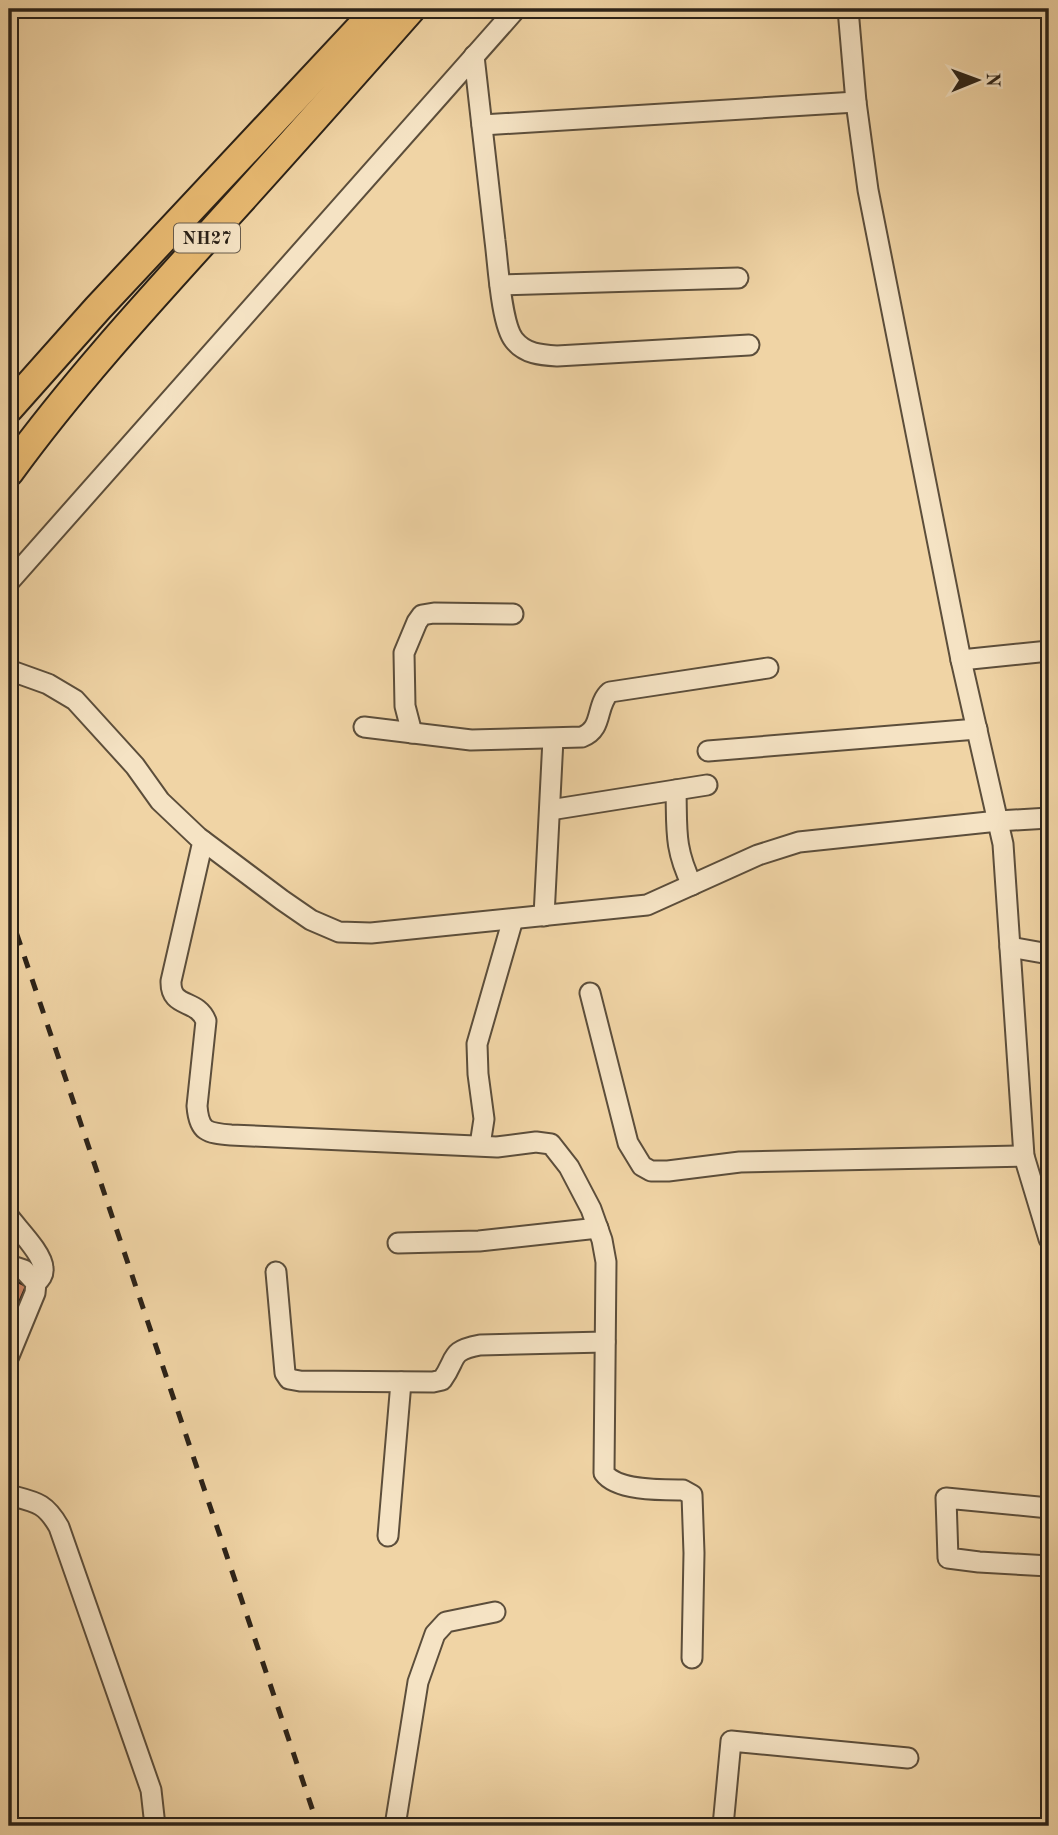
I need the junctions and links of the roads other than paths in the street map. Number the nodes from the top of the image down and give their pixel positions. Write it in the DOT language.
graph roads {
  1 [pos="378,9"];
  2 [pos="411,9"];
  3 [pos="516,9"];
  4 [pos="848,9"];
  5 [pos="474,56"];
  6 [pos="856,102"];
  7 [pos="482,125"];
  8 [pos="738,278"];
  9 [pos="500,285"];
  10 [pos="749,345"];
  11 [pos="9,408"];
  12 [pos="9,472"];
  13 [pos="9,582"];
  14 [pos="513,614"];
  15 [pos="1049,651"];
  16 [pos="961,660"];
  17 [pos="768,668"];
  18 [pos="9,670"];
  19 [pos="364,727"];
  20 [pos="977,729"];
  21 [pos="412,733"];
  22 [pos="553,739"];
  23 [pos="708,751"];
  24 [pos="707,785"];
  25 [pos="676,790"];
  26 [pos="550,810"];
  27 [pos="1049,818"];
  28 [pos="998,821"];
  29 [pos="203,841"];
  30 [pos="692,884"];
  31 [pos="544,916"];
  32 [pos="513,919"];
  33 [pos="1010,947"];
  34 [pos="1049,954"];
  35 [pos="590,993"];
  36 [pos="480,1145"];
  37 [pos="1024,1156"];
  38 [pos="9,1217"];
  39 [pos="598,1228"];
  40 [pos="1049,1238"];
  41 [pos="398,1243"];
  42 [pos="9,1265"];
  43 [pos="276,1272"];
  44 [pos="36,1283"];
  45 [pos="606,1342"];
  46 [pos="9,1356"];
  47 [pos="401,1382"];
  48 [pos="9,1494"];
  49 [pos="1049,1508"];
  50 [pos="388,1536"];
  51 [pos="1049,1566"];
  52 [pos="495,1612"];
  53 [pos="692,1658"];
  54 [pos="908,1758"];
  55 [pos="155,1826"];
  56 [pos="395,1826"];
  57 [pos="723,1826"];
  1 -- 11 [label="highway, NH27"];
  2 -- 12 [label="highway, NH27"];
  3 -- 5 [label="street"];
  4 -- 6 [label="street"];
  5 -- 7 [label="street"];
  5 -- 13 [label="street"];
  6 -- 7 [label="street"];
  6 -- 16 [label="street"];
  7 -- 9 [label="street"];
  8 -- 9 [label="street"];
  9 -- 10 [label="street"];
  14 -- 21 [label="street"];
  15 -- 16 [label="street"];
  16 -- 20 [label="street"];
  17 -- 22 [label="street"];
  18 -- 29 [label="street"];
  19 -- 21 [label="street"];
  20 -- 23 [label="street"];
  20 -- 28 [label="street"];
  21 -- 22 [label="street"];
  22 -- 26 [label="street"];
  24 -- 25 [label="street"];
  25 -- 26 [label="street"];
  25 -- 30 [label="street"];
  26 -- 31 [label="street"];
  27 -- 28 [label="street"];
  28 -- 30 [label="street"];
  28 -- 33 [label="street"];
  29 -- 32 [label="street"];
  29 -- 36 [label="street"];
  30 -- 31 [label="street"];
  31 -- 32 [label="street"];
  32 -- 36 [label="street"];
  33 -- 34 [label="street"];
  33 -- 37 [label="street"];
  35 -- 37 [label="street"];
  36 -- 39 [label="street"];
  37 -- 40 [label="street"];
  38 -- 44 [label="street"];
  39 -- 41 [label="street"];
  39 -- 45 [label="street"];
  42 -- 44 [label="street"];
  43 -- 47 [label="street"];
  44 -- 46 [label="street"];
  45 -- 47 [label="street"];
  45 -- 53 [label="street"];
  47 -- 50 [label="street"];
  48 -- 55 [label="street"];
  49 -- 51 [label="street"];
  52 -- 56 [label="street"];
  54 -- 57 [label="street"];
}
